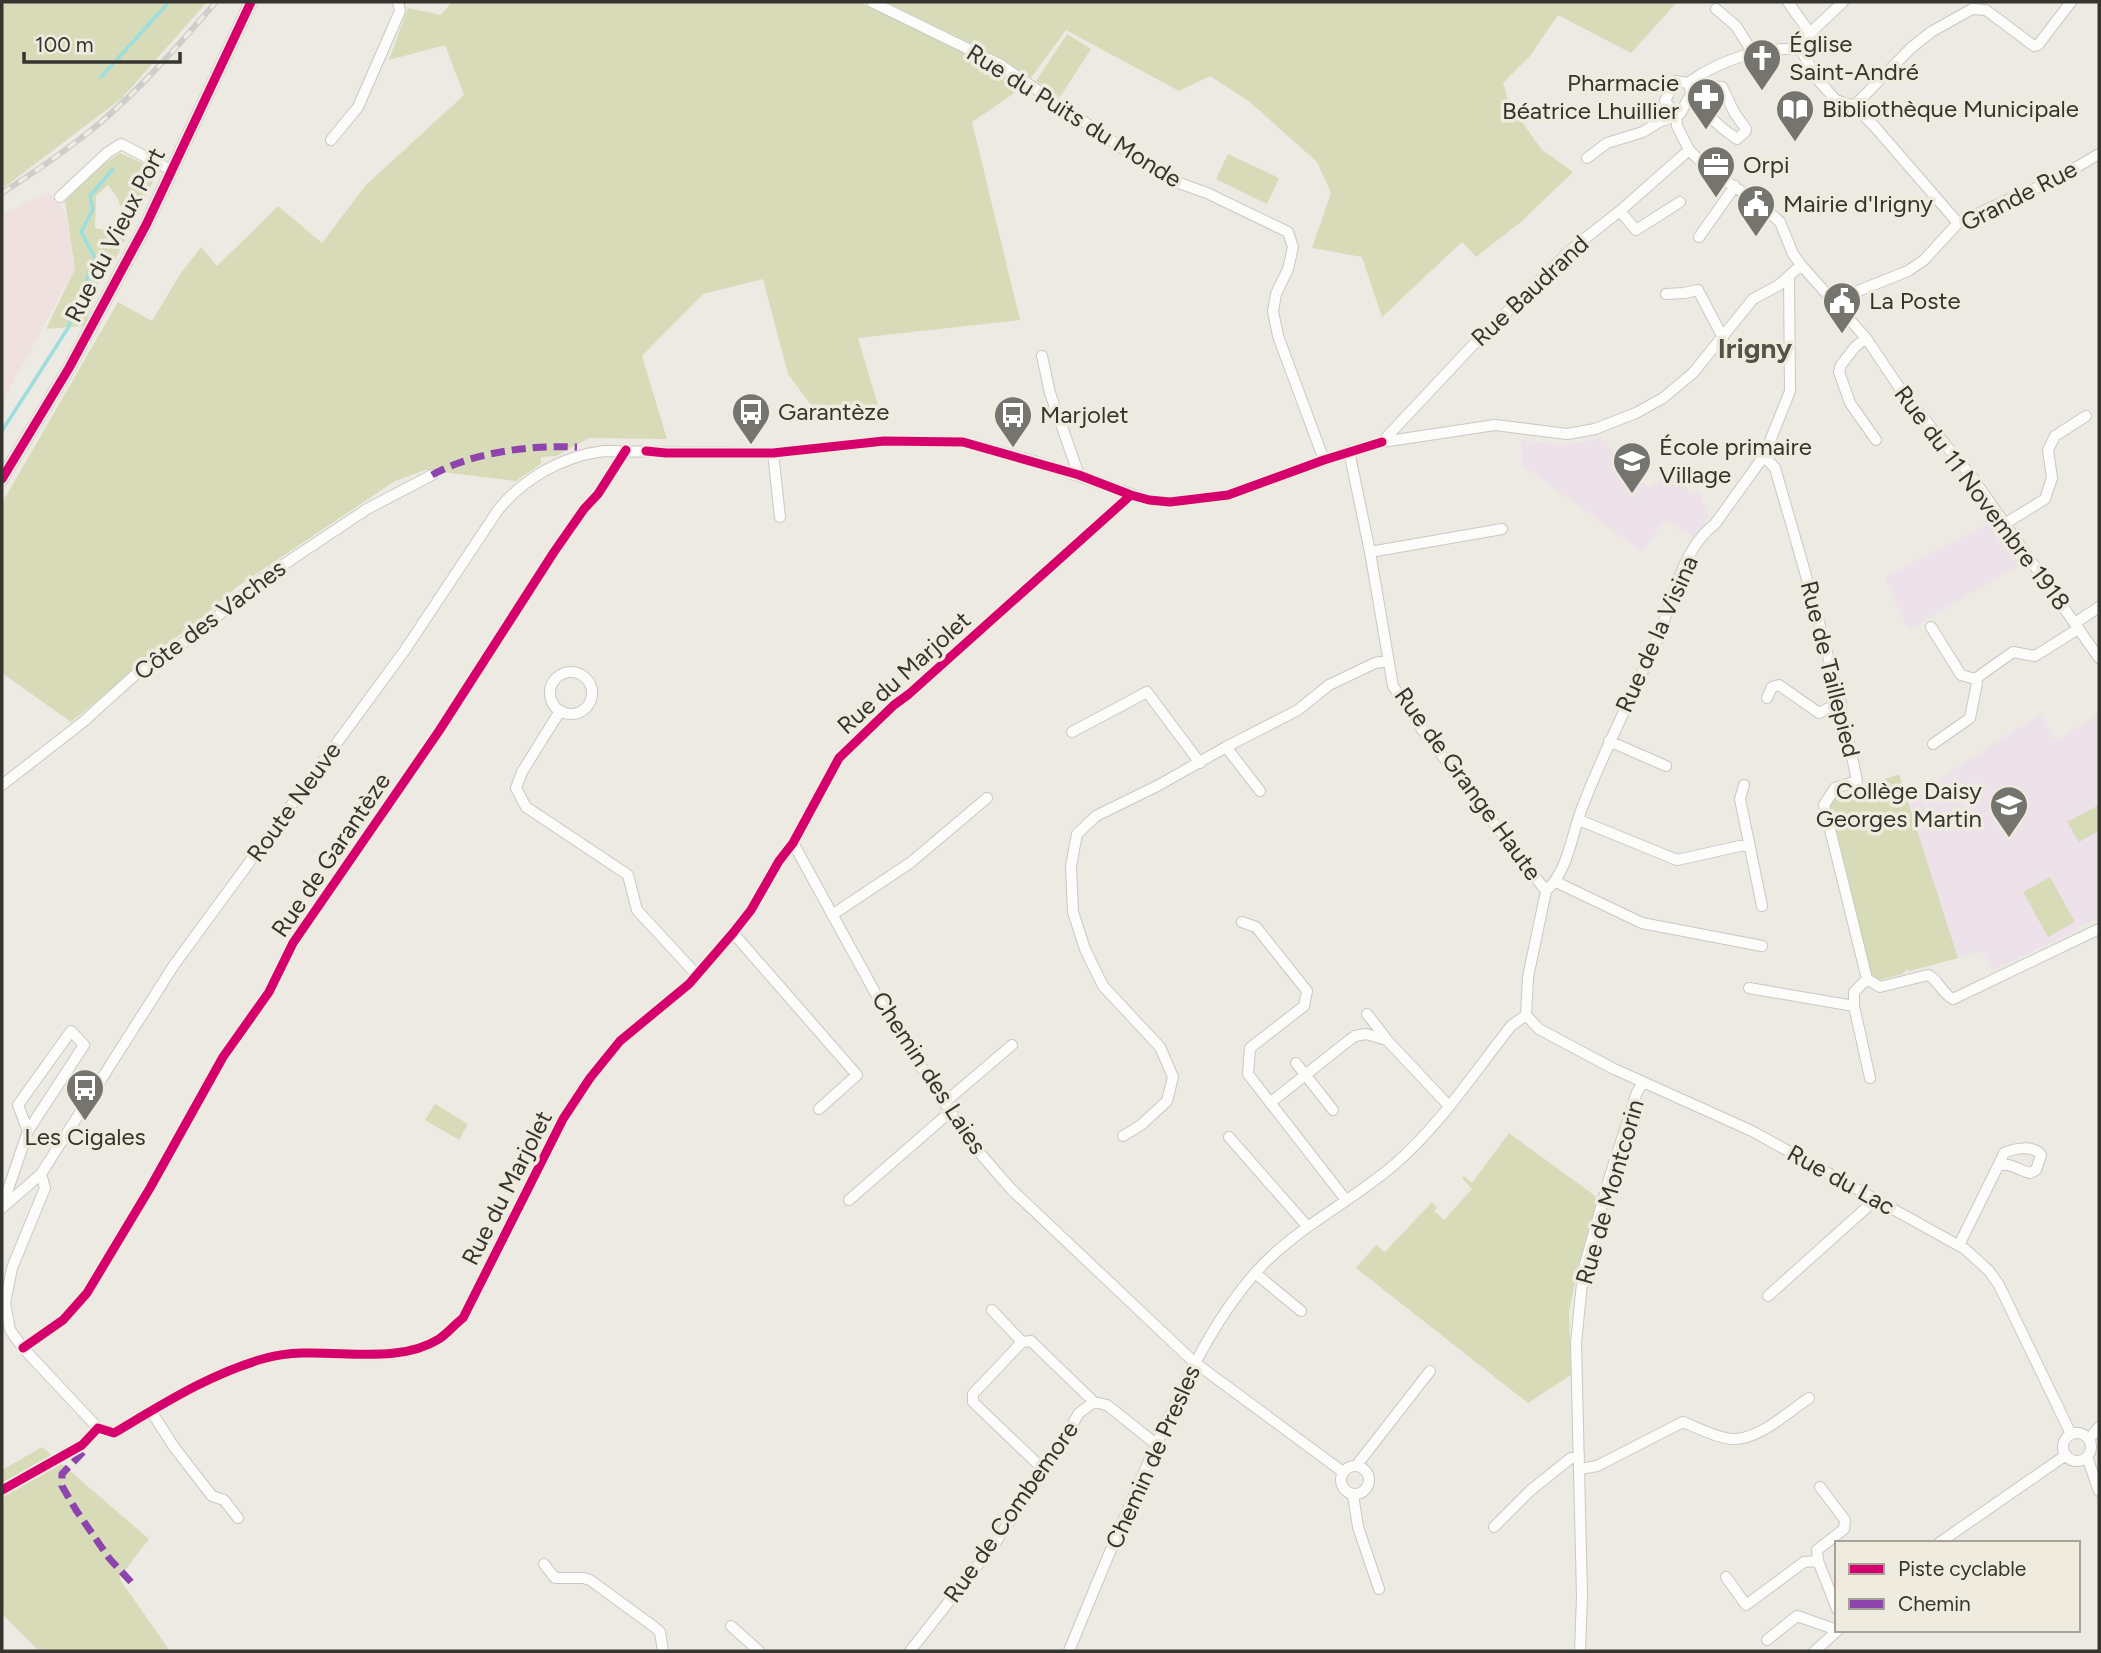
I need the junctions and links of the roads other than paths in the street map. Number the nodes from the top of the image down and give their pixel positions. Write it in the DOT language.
graph roads {
  1 [pos="251,2"];
  2 [pos="398,2"];
  3 [pos="872,2"];
  4 [pos="1788,2"];
  5 [pos="1843,2"];
  6 [pos="2071,2"];
  7 [pos="1716,9"];
  8 [pos="1810,33"];
  9 [pos="1801,50"];
  10 [pos="1753,53"];
  11 [pos="1689,82"];
  12 [pos="1707,86"];
  13 [pos="1854,106"];
  14 [pos="1676,115"];
  15 [pos="331,140"];
  16 [pos="1689,150"];
  17 [pos="2099,154"];
  18 [pos="1587,158"];
  19 [pos="171,170"];
  20 [pos="1734,186"];
  21 [pos="60,197"];
  22 [pos="1680,202"];
  23 [pos="1620,211"];
  24 [pos="1958,223"];
  25 [pos="1699,237"];
  26 [pos="1801,265"];
  27 [pos="1789,278"];
  28 [pos="1666,294"];
  29 [pos="1834,303"];
  30 [pos="1723,338"];
  31 [pos="1866,338"];
  32 [pos="1042,356"];
  33 [pos="1410,410"];
  34 [pos="2086,416"];
  35 [pos="1416,436"];
  36 [pos="1876,440"];
  37 [pos="1382,442"];
  38 [pos="626,450"];
  39 [pos="1349,451"];
  40 [pos="774,453"];
  41 [pos="1764,456"];
  42 [pos="1324,460"];
  43 [pos="432,475"];
  44 [pos="1079,475"];
  45 [pos="2,480"];
  46 [pos="1131,495"];
  47 [pos="780,517"];
  48 [pos="2006,523"];
  49 [pos="1502,529"];
  50 [pos="1370,552"];
  51 [pos="2099,607"];
  52 [pos="2076,626"];
  53 [pos="1931,627"];
  54 [pos="2099,658"];
  55 [pos="1388,661"];
  56 [pos="1975,679"];
  57 [pos="1767,698"];
  58 [pos="1841,702"];
  59 [pos="560,711"];
  60 [pos="1072,732"];
  61 [pos="1609,741"];
  62 [pos="1933,744"];
  63 [pos="1226,747"];
  64 [pos="1200,763"];
  65 [pos="1666,766"];
  66 [pos="2,785"];
  67 [pos="1744,785"];
  68 [pos="1260,791"];
  69 [pos="987,798"];
  70 [pos="1579,820"];
  71 [pos="793,843"];
  72 [pos="1749,844"];
  73 [pos="1556,882"];
  74 [pos="1546,891"];
  75 [pos="1762,906"];
  76 [pos="832,915"];
  77 [pos="1241,922"];
  78 [pos="2099,929"];
  79 [pos="733,933"];
  80 [pos="1762,946"];
  81 [pos="697,975"];
  82 [pos="1867,979"];
  83 [pos="1749,988"];
  84 [pos="1854,1006"];
  85 [pos="1367,1014"];
  86 [pos="1525,1015"];
  87 [pos="1387,1040"];
  88 [pos="1012,1045"];
  89 [pos="1296,1063"];
  90 [pos="1306,1075"];
  91 [pos="1870,1078"];
  92 [pos="1643,1083"];
  93 [pos="1270,1103"];
  94 [pos="1448,1105"];
  95 [pos="947,1108"];
  96 [pos="819,1109"];
  97 [pos="1333,1110"];
  98 [pos="28,1131"];
  99 [pos="1123,1136"];
  100 [pos="1229,1137"];
  101 [pos="1998,1166"];
  102 [pos="41,1174"];
  103 [pos="1875,1199"];
  104 [pos="849,1200"];
  105 [pos="1346,1200"];
  106 [pos="2,1207"];
  107 [pos="1307,1226"];
  108 [pos="1959,1245"];
  109 [pos="1255,1273"];
  110 [pos="1768,1296"];
  111 [pos="992,1310"];
  112 [pos="1301,1311"];
  113 [pos="1023,1342"];
  114 [pos="23,1348"];
  115 [pos="1194,1362"];
  116 [pos="1430,1371"];
  117 [pos="1809,1398"];
  118 [pos="1094,1402"];
  119 [pos="151,1411"];
  120 [pos="98,1428"];
  121 [pos="2098,1429"];
  122 [pos="2071,1434"];
  123 [pos="2089,1439"];
  124 [pos="1156,1444"];
  125 [pos="2066,1455"];
  126 [pos="1579,1456"];
  127 [pos="2087,1457"];
  128 [pos="1356,1466"];
  129 [pos="1580,1469"];
  130 [pos="1044,1470"];
  131 [pos="1343,1472"];
  132 [pos="1820,1487"];
  133 [pos="2,1490"];
  134 [pos="2099,1491"];
  135 [pos="1353,1495"];
  136 [pos="238,1518"];
  137 [pos="1494,1527"];
  138 [pos="1942,1541"];
  139 [pos="1818,1561"];
  140 [pos="544,1564"];
  141 [pos="1726,1577"];
  142 [pos="1379,1589"];
  143 [pos="1835,1604"];
  144 [pos="732,1626"];
  145 [pos="1835,1629"];
  146 [pos="1835,1632"];
  147 [pos="1767,1640"];
  148 [pos="663,1651"];
  149 [pos="759,1651"];
  150 [pos="911,1651"];
  151 [pos="1069,1651"];
  152 [pos="1580,1651"];
  153 [pos="1815,1651"];
  1 -- 19 [label="main road, Rue du Vieux Port"];
  2 -- 15 [label="street"];
  3 -- 42 [label="street, Rue du Puits du Monde"];
  4 -- 8 [label="street"];
  5 -- 8 [label="street"];
  6 -- 13 [label="street"];
  7 -- 10 [label="street"];
  8 -- 9 [label="street"];
  9 -- 10 [label="street"];
  9 -- 13 [label="street"];
  10 -- 11 [label="street"];
  11 -- 12 [label="street"];
  11 -- 14 [label="street"];
  11 -- 14 [label="street"];
  12 -- 12 [label="street"];
  13 -- 24 [label="street"];
  14 -- 16 [label="street"];
  14 -- 18 [label="street"];
  16 -- 20 [label="street, Rue du 11 Novembre 1918"];
  16 -- 23 [label="street, Rue Baudrand"];
  17 -- 24 [label="street, Grande Rue"];
  19 -- 21 [label="street"];
  19 -- 45 [label="main road, Rue du Vieux Port"];
  20 -- 25 [label="street"];
  20 -- 26 [label="street, Rue du 11 Novembre 1918"];
  22 -- 23 [label="street"];
  23 -- 33 [label="street, Rue Baudrand"];
  24 -- 29 [label="street, Grande Rue"];
  26 -- 27 [label="street, Route Neuve"];
  26 -- 29 [label="street, Rue du 11 Novembre 1918"];
  27 -- 30 [label="street, Route Neuve"];
  27 -- 41 [label="street, Rue de la Visina"];
  28 -- 30 [label="street"];
  29 -- 31 [label="street, Rue du 11 Novembre 1918"];
  30 -- 35 [label="street, Route Neuve"];
  31 -- 36 [label="street"];
  31 -- 48 [label="street, Rue du 11 Novembre 1918"];
  32 -- 44 [label="street"];
  33 -- 35 [label="street"];
  33 -- 37 [label="street, Rue Baudrand"];
  34 -- 48 [label="street"];
  35 -- 37 [label="street, Route Neuve"];
  37 -- 39 [label="street, Route Neuve"];
  38 -- 40 [label="street, Route Neuve"];
  38 -- 102 [label="street, Route Neuve"];
  38 -- 114 [label="street, Rue de Garantèze"];
  39 -- 42 [label="street, Route Neuve"];
  39 -- 50 [label="street, Rue de Grange Haute"];
  40 -- 44 [label="street, Route Neuve"];
  40 -- 47 [label="street"];
  41 -- 58 [label="street, Rue de Taillepied"];
  41 -- 61 [label="street, Rue de la Visina"];
  42 -- 46 [label="street, Route Neuve"];
  43 -- 66 [label="street, Côte des Vaches"];
  44 -- 46 [label="street, Route Neuve"];
  46 -- 71 [label="street, Rue du Marjolet"];
  48 -- 52 [label="street, Rue du 11 Novembre 1918"];
  49 -- 50 [label="street"];
  50 -- 55 [label="street, Rue de Grange Haute"];
  51 -- 52 [label="street"];
  52 -- 54 [label="street, Rue du 11 Novembre 1918"];
  52 -- 56 [label="street"];
  53 -- 56 [label="street"];
  55 -- 63 [label="street"];
  55 -- 74 [label="street, Rue de Grange Haute"];
  56 -- 62 [label="street"];
  57 -- 58 [label="street"];
  58 -- 82 [label="street, Rue de Taillepied"];
  59 -- 81 [label="street"];
  60 -- 64 [label="street"];
  61 -- 65 [label="street"];
  61 -- 70 [label="street, Rue de la Visina"];
  63 -- 64 [label="street"];
  63 -- 68 [label="street"];
  64 -- 99 [label="street"];
  67 -- 72 [label="street"];
  69 -- 76 [label="street"];
  70 -- 72 [label="street"];
  70 -- 73 [label="street, Rue de la Visina"];
  71 -- 76 [label="street, Chemin des Laies"];
  71 -- 79 [label="street, Rue du Marjolet"];
  72 -- 75 [label="street"];
  73 -- 74 [label="street, Rue de la Visina"];
  73 -- 80 [label="street"];
  74 -- 86 [label="street"];
  76 -- 95 [label="street, Chemin des Laies"];
  77 -- 93 [label="street"];
  78 -- 82 [label="street"];
  79 -- 81 [label="street, Rue du Marjolet"];
  79 -- 96 [label="street"];
  81 -- 119 [label="street, Rue du Marjolet"];
  82 -- 84 [label="street"];
  83 -- 84 [label="street"];
  84 -- 91 [label="street"];
  85 -- 87 [label="street"];
  86 -- 92 [label="street, Rue du Lac"];
  86 -- 94 [label="street, Chemin de Presles"];
  87 -- 90 [label="street"];
  87 -- 94 [label="street"];
  88 -- 95 [label="street"];
  89 -- 90 [label="street"];
  90 -- 93 [label="street"];
  90 -- 97 [label="street"];
  92 -- 103 [label="street, Rue du Lac"];
  92 -- 126 [label="street, Rue de Montcorin"];
  93 -- 105 [label="street"];
  94 -- 105 [label="street, Chemin de Presles"];
  95 -- 104 [label="street"];
  95 -- 115 [label="street, Chemin des Laies"];
  98 -- 98 [label="street"];
  98 -- 106 [label="street"];
  100 -- 107 [label="street"];
  101 -- 108 [label="street"];
  102 -- 106 [label="street, Route Neuve"];
  102 -- 114 [label="street"];
  103 -- 108 [label="street, Rue du Lac"];
  103 -- 110 [label="street"];
  105 -- 107 [label="street, Chemin de Presles"];
  107 -- 109 [label="street, Chemin de Presles"];
  108 -- 122 [label="street, Rue du Lac"];
  109 -- 112 [label="street"];
  109 -- 115 [label="street, Chemin de Presles"];
  111 -- 113 [label="street"];
  113 -- 118 [label="street"];
  113 -- 130 [label="street"];
  114 -- 120 [label="street"];
  115 -- 124 [label="street, Chemin de Presles"];
  115 -- 131 [label="street, Chemin des Laies"];
  116 -- 128 [label="street"];
  117 -- 129 [label="street"];
  118 -- 124 [label="street, Rue de Combemore"];
  118 -- 130 [label="street, Rue de Combemore"];
  119 -- 120 [label="street, Rue du Marjolet"];
  119 -- 136 [label="street"];
  120 -- 133 [label="street"];
  121 -- 123 [label="street"];
  122 -- 123 [label="street"];
  122 -- 125 [label="street"];
  123 -- 127 [label="street"];
  124 -- 151 [label="street, Chemin de Presles"];
  125 -- 127 [label="street"];
  125 -- 138 [label="street"];
  126 -- 129 [label="street, Rue de Montcorin"];
  126 -- 137 [label="street"];
  127 -- 134 [label="street"];
  128 -- 131 [label="street"];
  128 -- 135 [label="street"];
  129 -- 152 [label="street, Rue de Montcorin"];
  130 -- 150 [label="street, Rue de Combemore"];
  131 -- 135 [label="street"];
  132 -- 139 [label="street"];
  135 -- 142 [label="street"];
  139 -- 141 [label="street"];
  139 -- 143 [label="street"];
  140 -- 148 [label="street"];
  144 -- 149 [label="street"];
  145 -- 147 [label="street"];
  146 -- 153 [label="street"];
}
